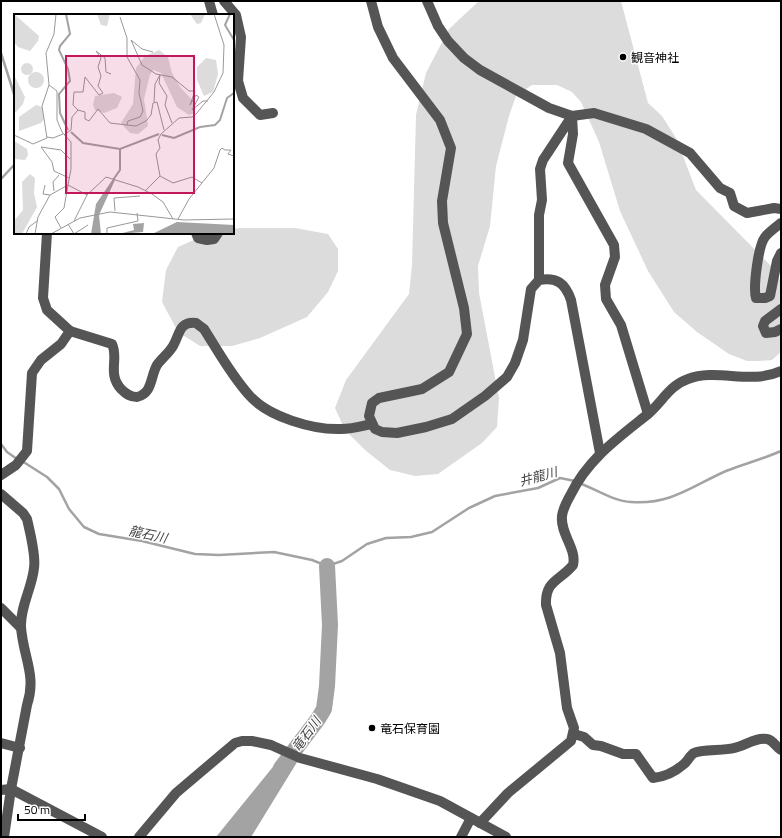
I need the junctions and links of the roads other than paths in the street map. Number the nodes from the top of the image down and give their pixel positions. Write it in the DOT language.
graph roads {
  1 [pos="208,1"];
  2 [pos="224,1"];
  3 [pos="371,1"];
  4 [pos="427,1"];
  5 [pos="213,14"];
  6 [pos="272,113"];
  7 [pos="572,116"];
  8 [pos="781,209"];
  9 [pos="781,223"];
  10 [pos="47,234"];
  11 [pos="196,234"];
  12 [pos="217,234"];
  13 [pos="781,254"];
  14 [pos="539,280"];
  15 [pos="781,308"];
  16 [pos="781,329"];
  17 [pos="70,331"];
  18 [pos="781,371"];
  19 [pos="648,414"];
  20 [pos="371,424"];
  21 [pos="600,453"];
  22 [pos="1,475"];
  23 [pos="1,494"];
  24 [pos="1,608"];
  25 [pos="21,628"];
  26 [pos="574,734"];
  27 [pos="1,743"];
  28 [pos="20,748"];
  29 [pos="781,750"];
  30 [pos="6,790"];
  31 [pos="475,820"];
  32 [pos="4,837"];
  33 [pos="102,837"];
  34 [pos="139,837"];
  35 [pos="461,837"];
  36 [pos="506,837"];
  1 -- 5 [label="street"];
  2 -- 6 [label="street"];
  3 -- 20 [label="street"];
  4 -- 7 [label="street"];
  7 -- 8 [label="street"];
  7 -- 14 [label="street"];
  7 -- 19 [label="street"];
  9 -- 13 [label="street"];
  10 -- 17 [label="street"];
  11 -- 12 [label="street"];
  14 -- 20 [label="street"];
  14 -- 21 [label="street"];
  15 -- 16 [label="street"];
  17 -- 20 [label="street"];
  17 -- 22 [label="street"];
  18 -- 19 [label="street"];
  19 -- 21 [label="street"];
  21 -- 26 [label="street"];
  23 -- 25 [label="street"];
  24 -- 25 [label="street"];
  25 -- 28 [label="street"];
  26 -- 29 [label="street"];
  26 -- 31 [label="street"];
  27 -- 28 [label="street"];
  28 -- 30 [label="street"];
  30 -- 32 [label="street"];
  30 -- 33 [label="street"];
  31 -- 34 [label="street"];
  31 -- 35 [label="street"];
  31 -- 36 [label="street"];
}
